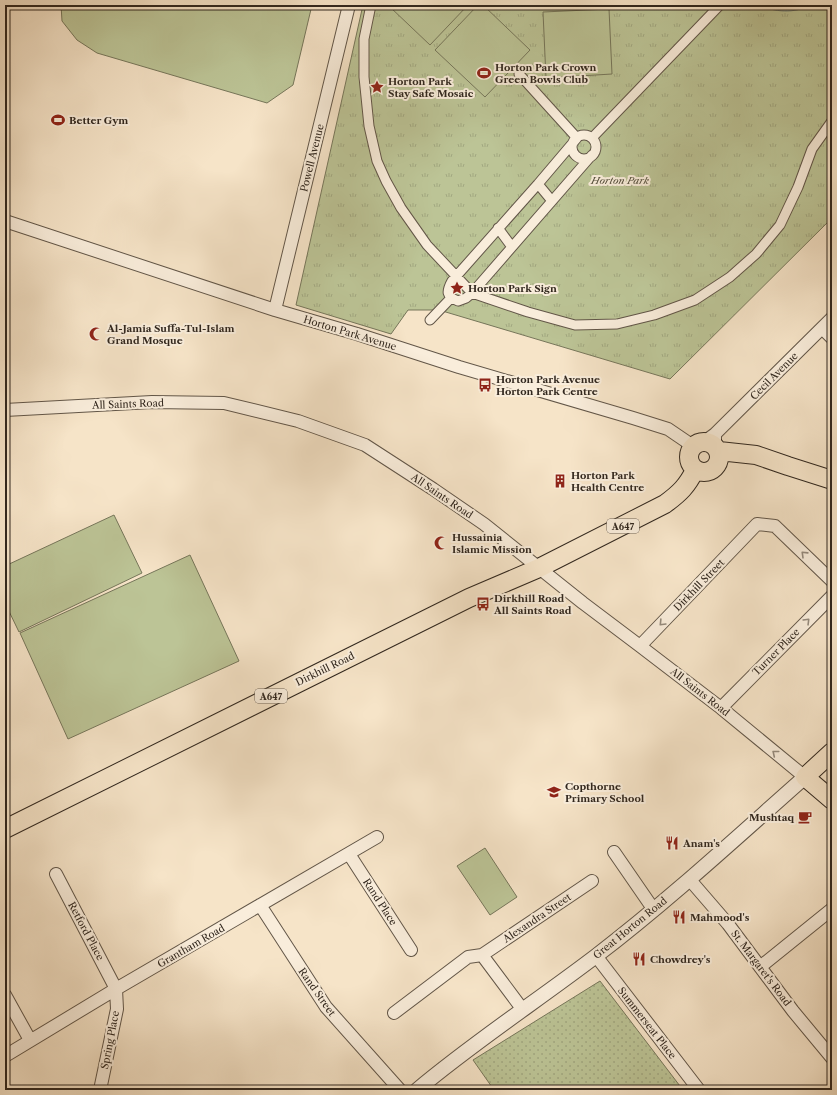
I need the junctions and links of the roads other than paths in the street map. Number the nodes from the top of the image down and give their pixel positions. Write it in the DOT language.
graph roads {
  1 [pos="349,5"];
  2 [pos="371,5"];
  3 [pos="720,5"];
  4 [pos="519,74"];
  5 [pos="832,121"];
  6 [pos="577,138"];
  7 [pos="592,138"];
  8 [pos="592,155"];
  9 [pos="538,184"];
  10 [pos="552,201"];
  11 [pos="5,221"];
  12 [pos="498,228"];
  13 [pos="512,247"];
  14 [pos="457,277"];
  15 [pos="472,293"];
  16 [pos="451,298"];
  17 [pos="275,310"];
  18 [pos="832,318"];
  19 [pos="430,320"];
  20 [pos="822,328"];
  21 [pos="832,338"];
  22 [pos="5,410"];
  23 [pos="709,444"];
  24 [pos="788,466"];
  25 [pos="714,469"];
  26 [pos="695,470"];
  27 [pos="832,480"];
  28 [pos="539,568"];
  29 [pos="832,581"];
  30 [pos="832,596"];
  31 [pos="640,646"];
  32 [pos="721,708"];
  33 [pos="832,752"];
  34 [pos="805,777"];
  35 [pos="832,800"];
  36 [pos="5,829"];
  37 [pos="378,837"];
  38 [pos="614,852"];
  39 [pos="349,854"];
  40 [pos="56,874"];
  41 [pos="690,880"];
  42 [pos="592,881"];
  43 [pos="260,905"];
  44 [pos="832,909"];
  45 [pos="654,910"];
  46 [pos="411,950"];
  47 [pos="482,955"];
  48 [pos="596,956"];
  49 [pos="760,967"];
  50 [pos="116,989"];
  51 [pos="5,995"];
  52 [pos="522,1010"];
  53 [pos="394,1013"];
  54 [pos="30,1040"];
  55 [pos="830,1051"];
  56 [pos="5,1056"];
  57 [pos="100,1090"];
  58 [pos="400,1090"];
  59 [pos="417,1090"];
  60 [pos="699,1090"];
  1 -- 17 [label="street, Powell Avenue"];
  2 -- 14 [label="street"];
  3 -- 7 [label="street"];
  4 -- 6 [label="street"];
  5 -- 15 [label="street"];
  6 -- 7 [label="street"];
  6 -- 8 [label="street"];
  6 -- 9 [label="street"];
  7 -- 8 [label="street"];
  8 -- 10 [label="street"];
  9 -- 10 [label="street"];
  9 -- 12 [label="street"];
  10 -- 13 [label="street"];
  11 -- 17 [label="street, Horton Park Avenue"];
  12 -- 13 [label="street"];
  12 -- 14 [label="street"];
  13 -- 15 [label="street"];
  14 -- 15 [label="street"];
  14 -- 16 [label="street"];
  15 -- 16 [label="street"];
  16 -- 19 [label="street"];
  17 -- 23 [label="street, Horton Park Avenue"];
  18 -- 20 [label="street, Cecil Avenue"];
  20 -- 21 [label="street"];
  20 -- 23 [label="street, Cecil Avenue"];
  22 -- 28 [label="street, All Saints Road"];
  23 -- 24 [label="main road, Horton Park Avenue"];
  23 -- 25 [label="main road"];
  23 -- 26 [label="main road"];
  24 -- 25 [label="main road, Horton Park Avenue"];
  24 -- 27 [label="main road, Horton Park Avenue"];
  25 -- 26 [label="main road"];
  26 -- 28 [label="main road, A647"];
  28 -- 31 [label="street, All Saints Road"];
  28 -- 36 [label="main road, Dirkhill Road / A647"];
  29 -- 31 [label="street, Dirkhill Street, one-way"];
  32 -- 30 [label="street, Turner Place, one-way"];
  31 -- 32 [label="street, All Saints Road"];
  34 -- 32 [label="street, All Saints Road, one-way"];
  33 -- 34 [label="main road, Great Horton Road"];
  34 -- 35 [label="main road"];
  34 -- 41 [label="street, Great Horton Road"];
  37 -- 39 [label="street, Grantham Road"];
  38 -- 45 [label="street"];
  39 -- 43 [label="street, Grantham Road"];
  39 -- 46 [label="street, Rand Place"];
  40 -- 50 [label="street, Retford Place"];
  41 -- 45 [label="street, Great Horton Road"];
  41 -- 49 [label="street, St. Margaret's Road"];
  42 -- 47 [label="street, Alexandra Street"];
  43 -- 50 [label="street, Grantham Road"];
  43 -- 58 [label="street, Rand Street"];
  44 -- 49 [label="street"];
  45 -- 48 [label="street, Great Horton Road"];
  47 -- 52 [label="street"];
  47 -- 53 [label="street, Alexandra Street"];
  48 -- 52 [label="street, Great Horton Road"];
  48 -- 60 [label="street, Summerseat Place"];
  49 -- 55 [label="street, St. Margaret's Road"];
  50 -- 54 [label="street, Grantham Road"];
  50 -- 57 [label="street, Spring Place"];
  51 -- 54 [label="street"];
  52 -- 59 [label="street, Great Horton Road"];
  54 -- 56 [label="street, Grantham Road"];
}
